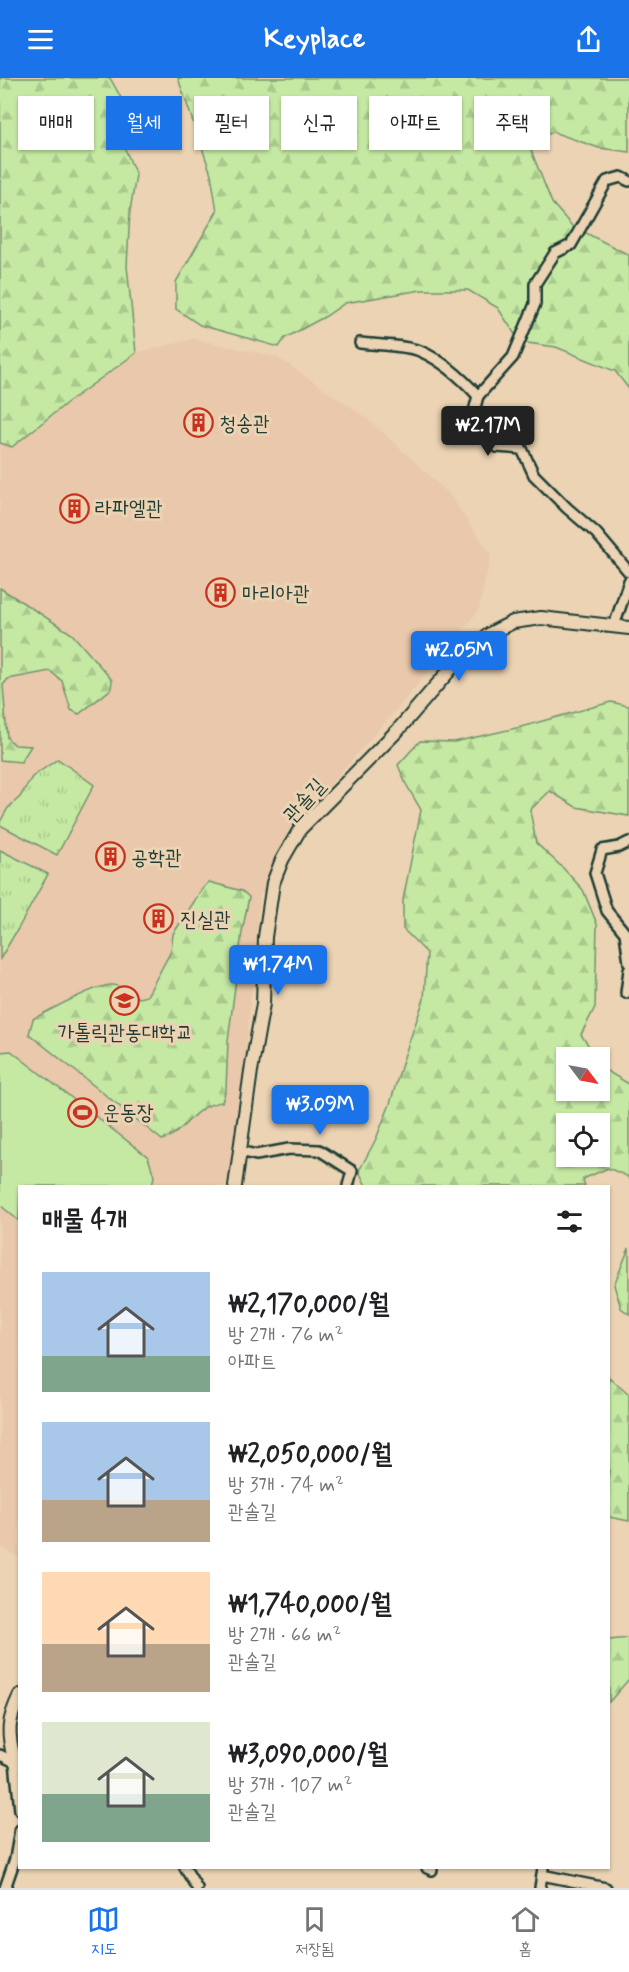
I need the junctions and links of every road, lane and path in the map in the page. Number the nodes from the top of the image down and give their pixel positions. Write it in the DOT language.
graph roads {
  1 [pos="629,181"];
  2 [pos="360,342"];
  3 [pos="478,396"];
  4 [pos="629,572"];
  5 [pos="629,581"];
  6 [pos="614,626"];
  7 [pos="629,628"];
  8 [pos="629,842"];
  9 [pos="629,963"];
  10 [pos="629,970"];
  11 [pos="627,993"];
  12 [pos="240,1151"];
  13 [pos="235,1185"];
  14 [pos="348,1185"];
  15 [pos="18,1699"];
  16 [pos="0,1755"];
  17 [pos="17,1763"];
  18 [pos="18,1779"];
  19 [pos="18,1842"];
  20 [pos="186,1869"];
  21 [pos="542,1871"];
  22 [pos="5,1888"];
  23 [pos="197,1888"];
  24 [pos="540,1888"];
  25 [pos="606,1888"];
  1 -- 3 [label="street"];
  2 -- 3 [label="street"];
  3 -- 4 [label="street"];
  5 -- 6 [label="street"];
  6 -- 7 [label="street, 관솔길"];
  6 -- 12 [label="street, 관솔길"];
  8 -- 9 [label="street"];
  10 -- 11 [label="street"];
  12 -- 13 [label="street, 관솔길"];
  12 -- 14 [label="street"];
  15 -- 17 [label="street"];
  16 -- 17 [label="street"];
  17 -- 18 [label="street"];
  19 -- 22 [label="street"];
  20 -- 23 [label="street"];
  21 -- 24 [label="street"];
  21 -- 25 [label="street"];
}
